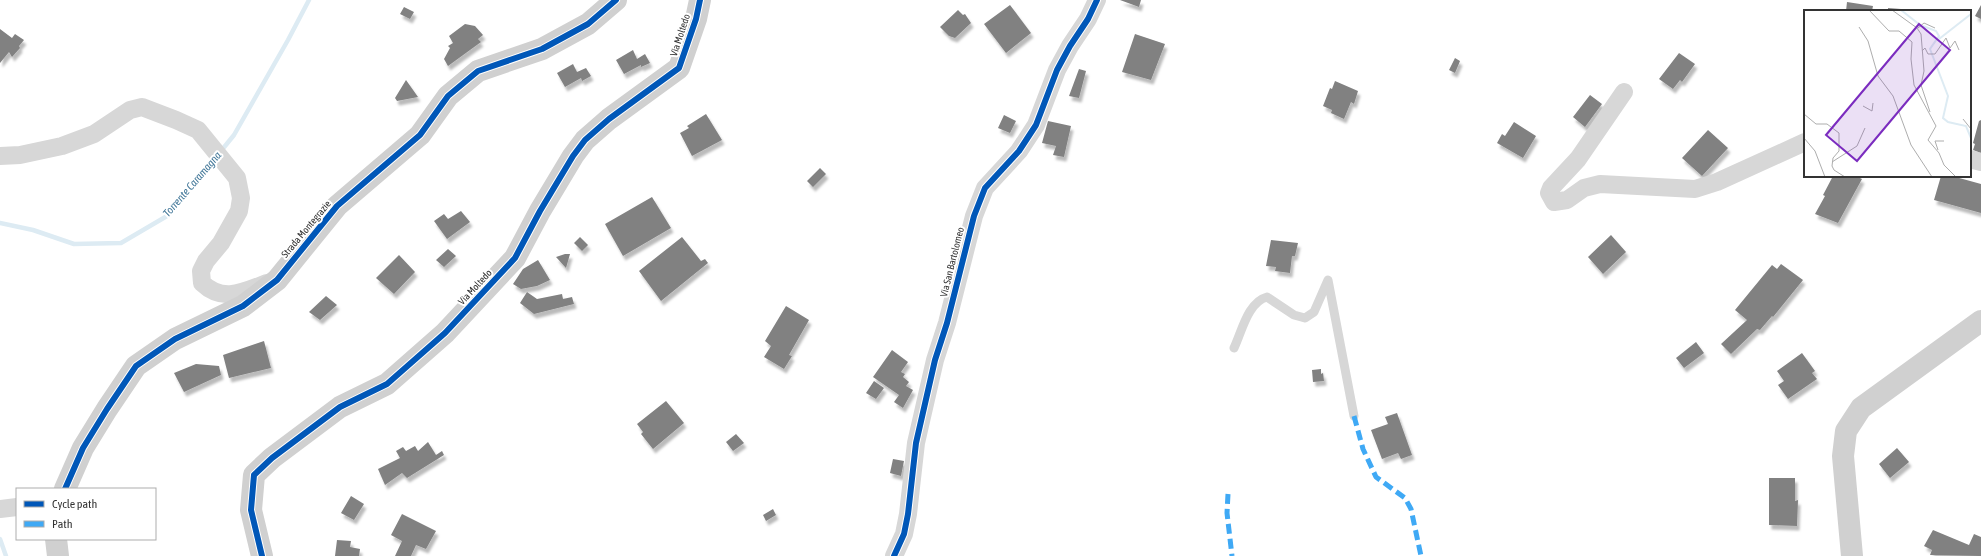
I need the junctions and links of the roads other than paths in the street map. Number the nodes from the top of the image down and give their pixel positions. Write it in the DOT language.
graph roads {
  1 [pos="616,0"];
  2 [pos="700,0"];
  3 [pos="1097,0"];
  4 [pos="1624,92"];
  5 [pos="1804,142"];
  6 [pos="0,156"];
  7 [pos="1971,159"];
  8 [pos="1981,162"];
  9 [pos="277,280"];
  10 [pos="1981,321"];
  11 [pos="1234,348"];
  12 [pos="1354,416"];
  13 [pos="65,488"];
  14 [pos="56,540"];
  15 [pos="58,556"];
  16 [pos="262,556"];
  17 [pos="894,556"];
  18 [pos="1852,556"];
  1 -- 9 [label="street, Strada Montegrazie"];
  2 -- 16 [label="street, Via Moltedo"];
  3 -- 17 [label="street, Via San Bartolomeo"];
  4 -- 5 [label="street"];
  6 -- 9 [label="street"];
  7 -- 8 [label="street"];
  9 -- 13 [label="street, Strada Montegrazie"];
  10 -- 18 [label="street"];
  11 -- 12 [label="lane"];
  14 -- 15 [label="street"];
}
